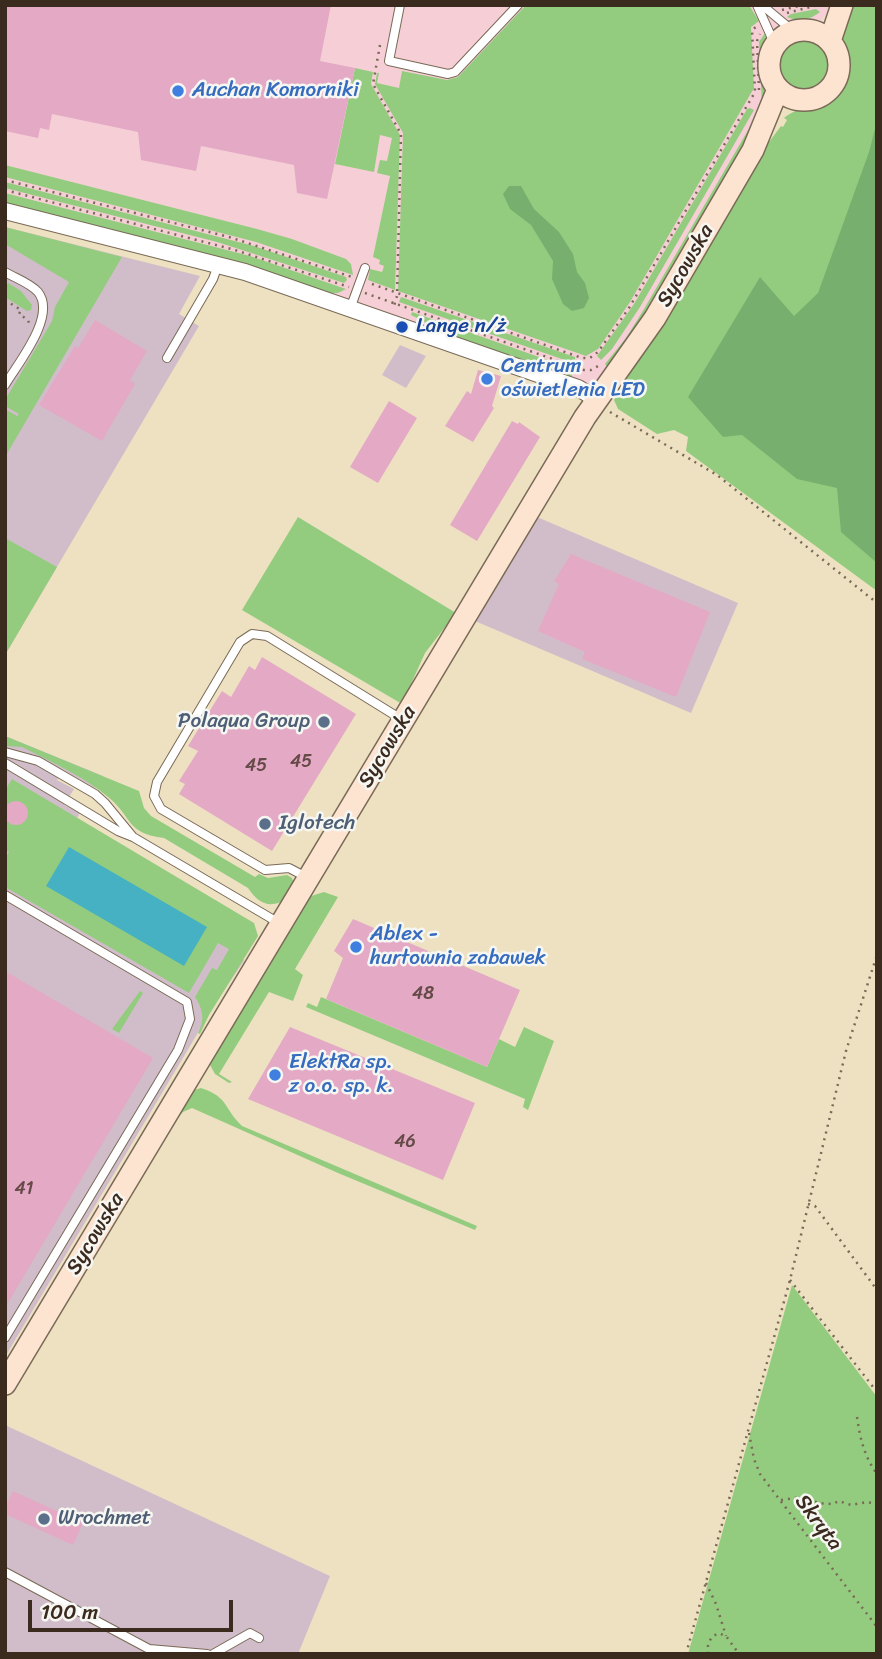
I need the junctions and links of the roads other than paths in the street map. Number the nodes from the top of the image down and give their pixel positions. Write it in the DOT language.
graph roads {
  1 [pos="400,5"];
  2 [pos="519,5"];
  3 [pos="759,5"];
  4 [pos="833,5"];
  5 [pos="842,5"];
  6 [pos="798,28"];
  7 [pos="769,31"];
  8 [pos="768,90"];
  9 [pos="796,100"];
  10 [pos="753,150"];
  11 [pos="5,211"];
  12 [pos="218,265"];
  13 [pos="365,268"];
  14 [pos="5,272"];
  15 [pos="351,309"];
  16 [pos="167,358"];
  17 [pos="5,386"];
  18 [pos="596,401"];
  19 [pos="404,721"];
  20 [pos="5,752"];
  21 [pos="5,763"];
  22 [pos="133,836"];
  23 [pos="309,879"];
  24 [pos="5,895"];
  25 [pos="281,925"];
  26 [pos="5,1338"];
  27 [pos="5,1384"];
  28 [pos="5,1572"];
  29 [pos="260,1638"];
  30 [pos="207,1654"];
  31 [pos="213,1654"];
  1 -- 2 [label="lane"];
  3 -- 6 [label="lane"];
  3 -- 7 [label="lane"];
  4 -- 6 [label="street"];
  5 -- 6 [label="street"];
  6 -- 7 [label="street"];
  6 -- 9 [label="street"];
  7 -- 8 [label="street"];
  8 -- 9 [label="street"];
  8 -- 10 [label="street, Sycowska"];
  9 -- 10 [label="street, Sycowska"];
  10 -- 18 [label="street, Sycowska"];
  11 -- 12 [label="street"];
  12 -- 15 [label="street"];
  12 -- 16 [label="lane"];
  13 -- 15 [label="lane"];
  14 -- 17 [label="lane"];
  15 -- 18 [label="street"];
  18 -- 19 [label="street, Sycowska"];
  19 -- 23 [label="street, Sycowska"];
  19 -- 23 [label="lane"];
  20 -- 22 [label="lane"];
  21 -- 22 [label="lane"];
  22 -- 25 [label="lane"];
  23 -- 25 [label="street, Sycowska"];
  24 -- 26 [label="lane"];
  25 -- 27 [label="street, Sycowska"];
  28 -- 30 [label="lane"];
  29 -- 31 [label="lane"];
}
